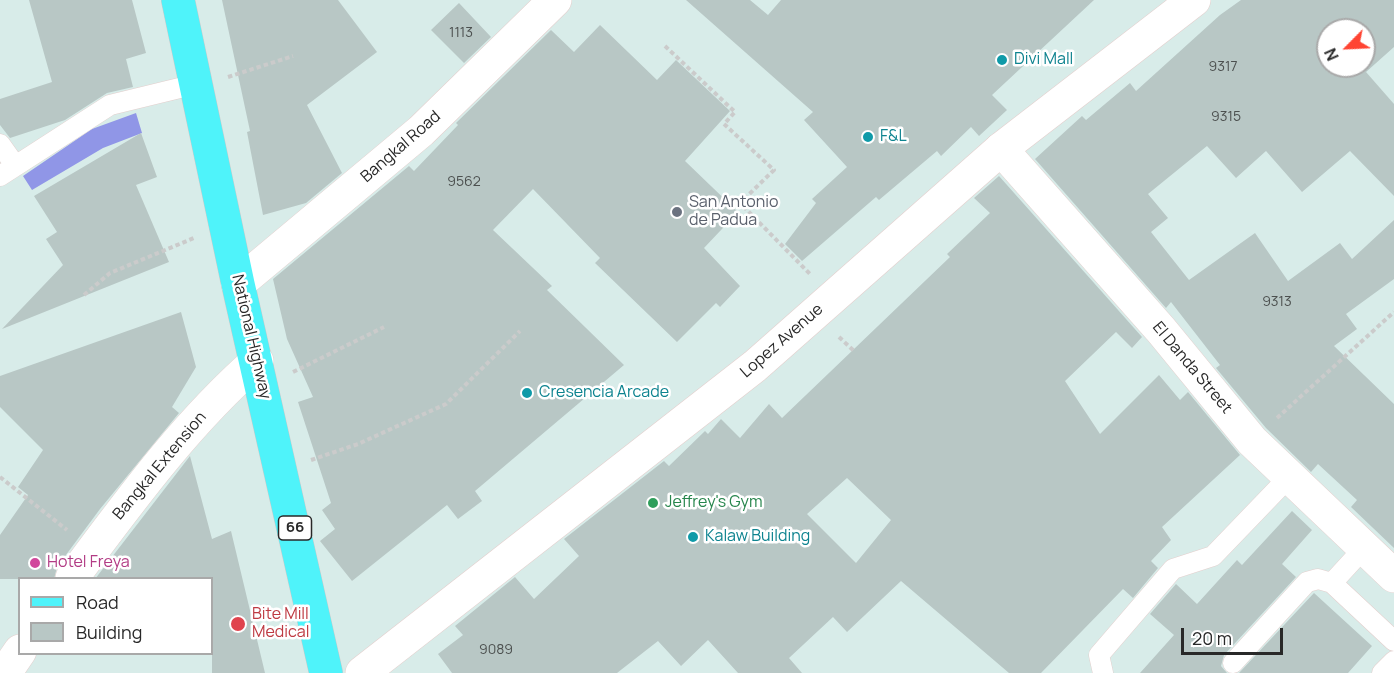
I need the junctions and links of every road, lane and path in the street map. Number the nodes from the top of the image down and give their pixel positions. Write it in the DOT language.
graph roads {
  1 [pos="178,0"];
  2 [pos="555,0"];
  3 [pos="1194,0"];
  4 [pos="665,46"];
  5 [pos="293,56"];
  6 [pos="238,75"];
  7 [pos="196,84"];
  8 [pos="0,144"];
  9 [pos="1001,149"];
  10 [pos="8,170"];
  11 [pos="225,225"];
  12 [pos="815,278"];
  13 [pos="238,284"];
  14 [pos="84,295"];
  15 [pos="1394,312"];
  16 [pos="384,327"];
  17 [pos="520,331"];
  18 [pos="842,339"];
  19 [pos="854,351"];
  20 [pos="260,372"];
  21 [pos="1252,441"];
  22 [pos="282,470"];
  23 [pos="0,477"];
  24 [pos="1289,477"];
  25 [pos="1364,548"];
  26 [pos="93,550"];
  27 [pos="1394,576"];
  28 [pos="73,577"];
  29 [pos="1332,583"];
  30 [pos="1394,641"];
  31 [pos="18,654"];
  32 [pos="1394,661"];
  33 [pos="1233,663"];
  34 [pos="5,673"];
  35 [pos="326,673"];
  36 [pos="362,673"];
  37 [pos="1103,673"];
  38 [pos="1382,673"];
  1 -- 7 [label="main road, National Highway / 66"];
  2 -- 13 [label="street, Bangkal Road"];
  3 -- 9 [label="street, Lopez Avenue"];
  4 -- 12 [label="path"];
  5 -- 6 [label="path"];
  7 -- 10 [label="lane"];
  7 -- 11 [label="main road, National Highway / 66"];
  8 -- 10 [label="lane"];
  9 -- 21 [label="street, El Danda Street"];
  9 -- 36 [label="street, Lopez Avenue"];
  11 -- 13 [label="main road, National Highway / 66"];
  11 -- 14 [label="path"];
  13 -- 20 [label="main road, National Highway / 66"];
  15 -- 21 [label="path"];
  16 -- 20 [label="path"];
  17 -- 22 [label="path"];
  18 -- 19 [label="path"];
  20 -- 22 [label="main road, National Highway / 66"];
  20 -- 26 [label="street, Bangkal Extension"];
  21 -- 24 [label="street, El Danda Street"];
  22 -- 35 [label="main road, National Highway / 66"];
  23 -- 26 [label="path"];
  24 -- 25 [label="street, El Danda Street"];
  24 -- 37 [label="lane"];
  25 -- 27 [label="street, El Danda Street"];
  25 -- 29 [label="lane"];
  26 -- 28 [label="street, Bangkal Extension"];
  29 -- 30 [label="lane"];
  29 -- 33 [label="lane"];
  31 -- 34 [label="street"];
  32 -- 38 [label="lane"];
}
